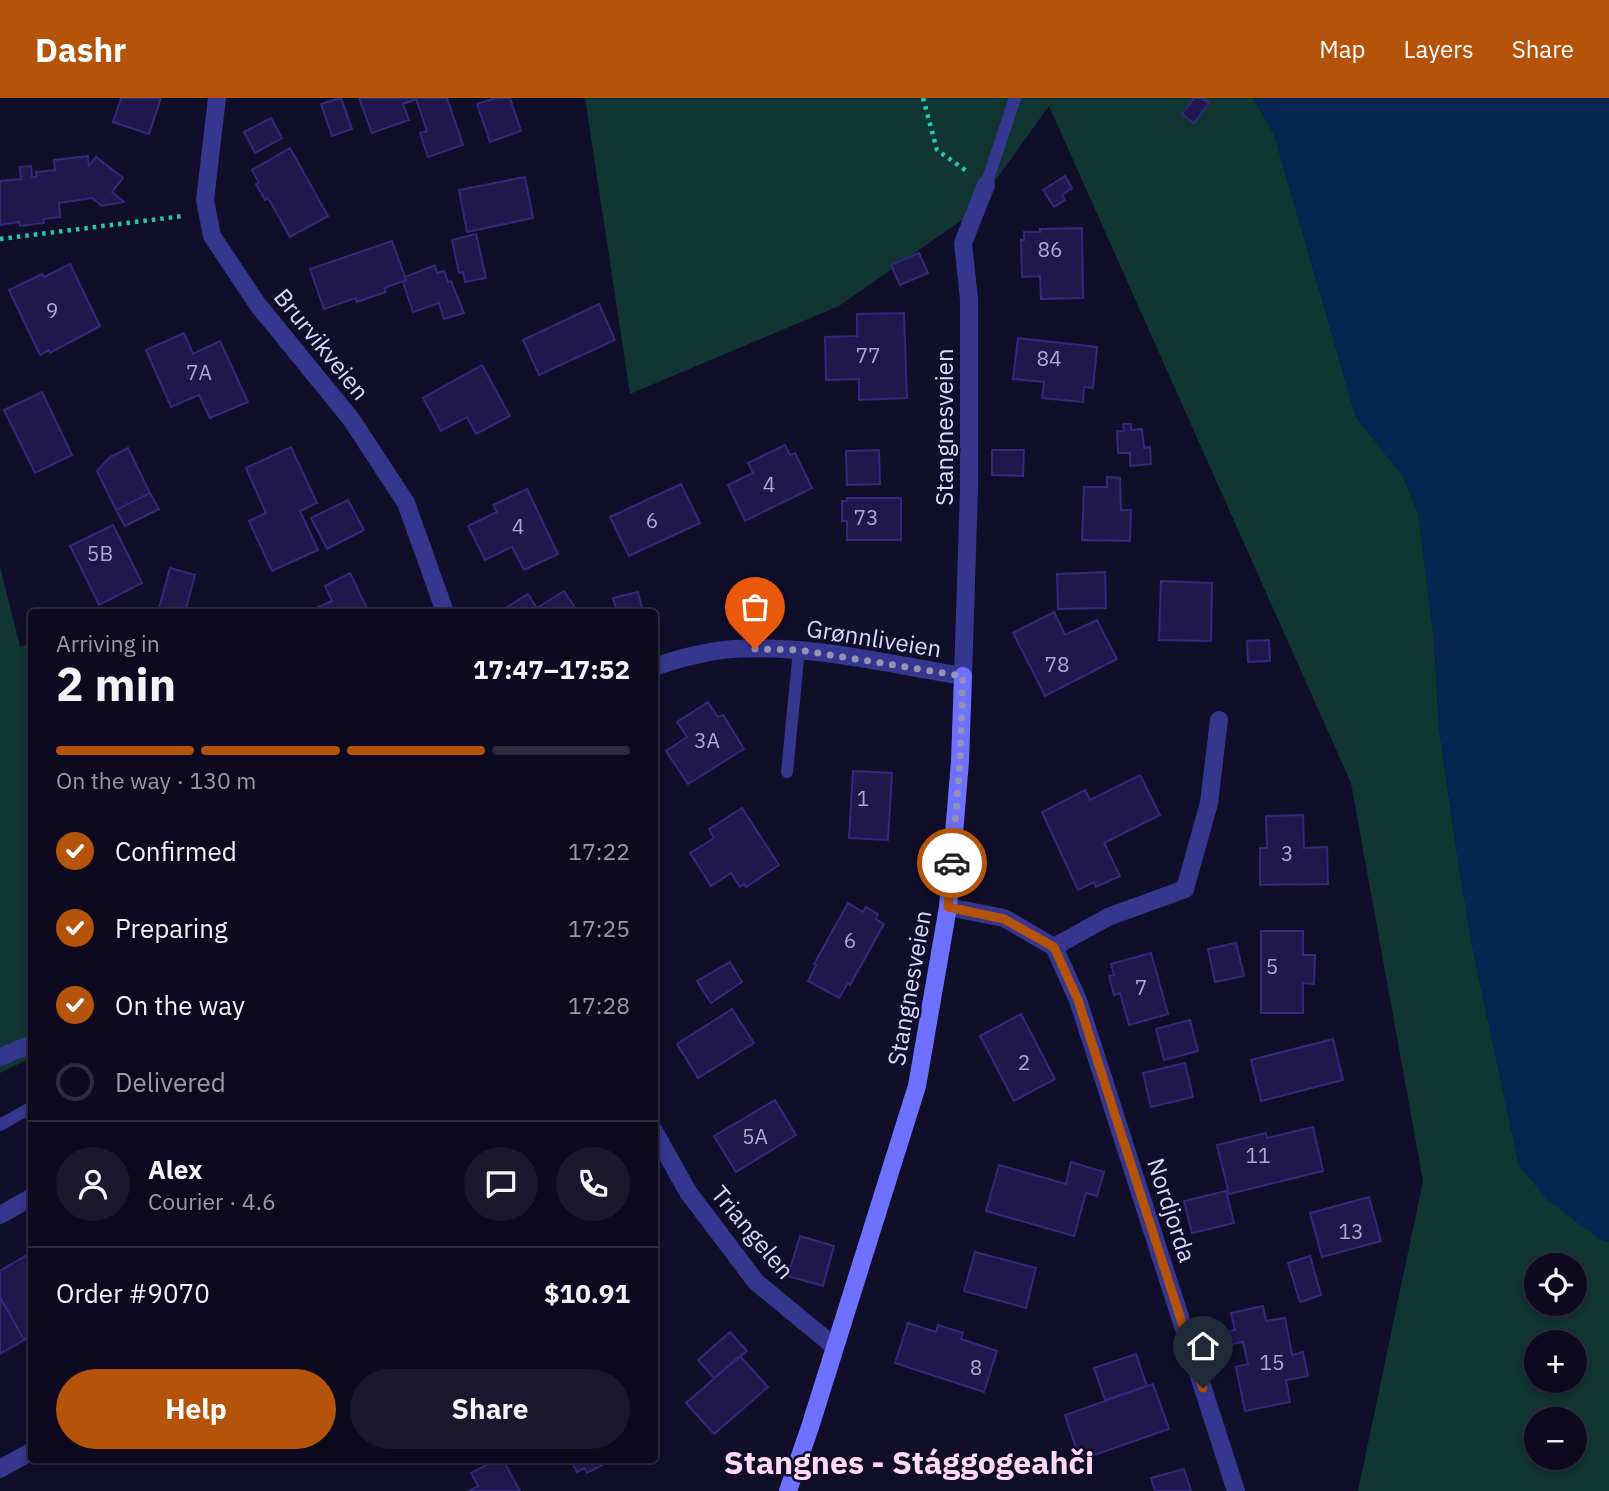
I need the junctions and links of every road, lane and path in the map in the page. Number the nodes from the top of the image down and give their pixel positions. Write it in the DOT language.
graph roads {
  1 [pos="217,98"];
  2 [pos="923,98"];
  3 [pos="1015,98"];
  4 [pos="986,185"];
  5 [pos="208,212"];
  6 [pos="0,239"];
  7 [pos="443,609"];
  8 [pos="799,650"];
  9 [pos="658,666"];
  10 [pos="963,676"];
  11 [pos="1219,720"];
  12 [pos="787,772"];
  13 [pos="948,907"];
  14 [pos="1054,947"];
  15 [pos="28,1046"];
  16 [pos="0,1057"];
  17 [pos="28,1109"];
  18 [pos="0,1125"];
  19 [pos="658,1138"];
  20 [pos="28,1199"];
  21 [pos="0,1215"];
  22 [pos="835,1347"];
  23 [pos="28,1453"];
  24 [pos="0,1469"];
  25 [pos="788,1491"];
  26 [pos="1236,1491"];
  1 -- 5 [label="street, Brurvikveien"];
  2 -- 4 [label="path"];
  3 -- 4 [label="lane"];
  4 -- 10 [label="street, Stangnesveien"];
  5 -- 6 [label="path"];
  5 -- 7 [label="street, Brurvikveien"];
  8 -- 9 [label="street, Grønnliveien"];
  8 -- 10 [label="street, Grønnliveien"];
  8 -- 12 [label="lane"];
  10 -- 13 [label="main road, Stangnesveien"];
  11 -- 14 [label="street"];
  13 -- 14 [label="street"];
  13 -- 22 [label="main road, Stangnesveien"];
  14 -- 26 [label="street, Nordjorda"];
  15 -- 16 [label="street"];
  17 -- 18 [label="lane"];
  19 -- 22 [label="street, Triangelen"];
  20 -- 21 [label="street"];
  22 -- 25 [label="main road, Stangnesveien"];
  23 -- 24 [label="street"];
}
